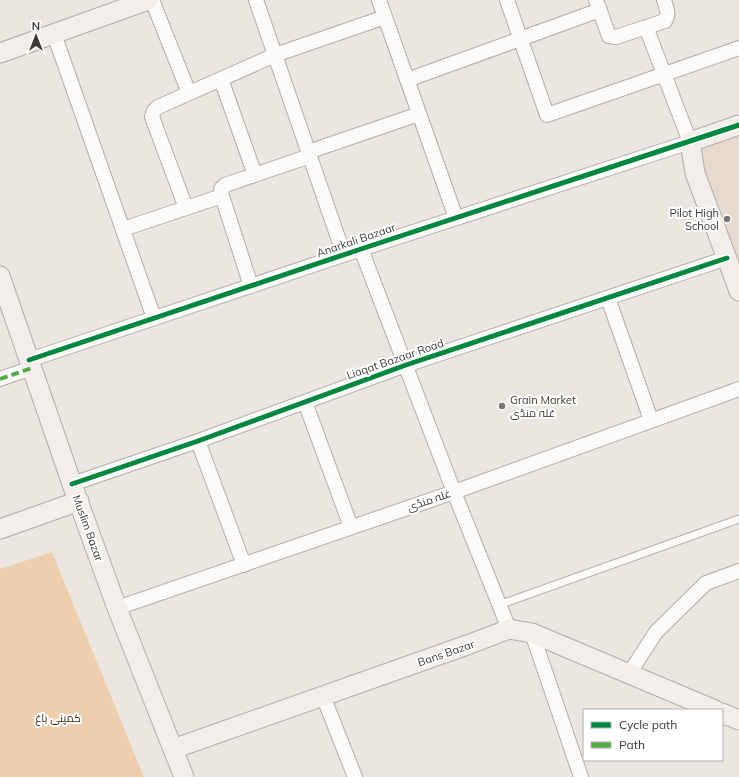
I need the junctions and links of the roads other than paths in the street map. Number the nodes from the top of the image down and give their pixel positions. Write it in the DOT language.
graph roads {
  1 [pos="256,0"];
  2 [pos="379,0"];
  3 [pos="507,0"];
  4 [pos="664,0"];
  5 [pos="143,1"];
  6 [pos="598,5"];
  7 [pos="385,17"];
  8 [pos="646,27"];
  9 [pos="54,34"];
  10 [pos="520,39"];
  11 [pos="739,48"];
  12 [pos="0,53"];
  13 [pos="274,55"];
  14 [pos="664,74"];
  15 [pos="221,79"];
  16 [pos="407,80"];
  17 [pos="189,93"];
  18 [pos="419,114"];
  19 [pos="739,125"];
  20 [pos="690,142"];
  21 [pos="309,154"];
  22 [pos="255,175"];
  23 [pos="222,196"];
  24 [pos="186,208"];
  25 [pos="456,218"];
  26 [pos="123,229"];
  27 [pos="361,249"];
  28 [pos="344,255"];
  29 [pos="727,258"];
  30 [pos="0,276"];
  31 [pos="251,286"];
  32 [pos="739,291"];
  33 [pos="608,298"];
  34 [pos="154,318"];
  35 [pos="31,364"];
  36 [pos="406,365"];
  37 [pos="0,379"];
  38 [pos="739,389"];
  39 [pos="305,402"];
  40 [pos="651,420"];
  41 [pos="198,442"];
  42 [pos="454,492"];
  43 [pos="76,493"];
  44 [pos="739,519"];
  45 [pos="351,527"];
  46 [pos="0,529"];
  47 [pos="244,565"];
  48 [pos="739,571"];
  49 [pos="499,605"];
  50 [pos="117,608"];
  51 [pos="509,629"];
  52 [pos="532,633"];
  53 [pos="629,674"];
  54 [pos="323,696"];
  55 [pos="713,709"];
  56 [pos="723,713"];
  57 [pos="739,720"];
  58 [pos="173,748"];
  59 [pos="184,777"];
  60 [pos="355,777"];
  61 [pos="581,777"];
  1 -- 13 [label="street"];
  2 -- 7 [label="street"];
  3 -- 10 [label="street"];
  4 -- 8 [label="street"];
  5 -- 9 [label="street"];
  5 -- 17 [label="street"];
  6 -- 8 [label="street"];
  6 -- 10 [label="street"];
  7 -- 13 [label="street"];
  7 -- 16 [label="street"];
  8 -- 14 [label="street"];
  9 -- 12 [label="street"];
  9 -- 26 [label="street"];
  10 -- 14 [label="street"];
  10 -- 16 [label="street"];
  11 -- 14 [label="street"];
  13 -- 15 [label="street"];
  13 -- 21 [label="street"];
  14 -- 20 [label="street"];
  15 -- 17 [label="street"];
  15 -- 22 [label="street"];
  16 -- 18 [label="street"];
  17 -- 24 [label="street"];
  18 -- 21 [label="street"];
  18 -- 25 [label="street"];
  19 -- 20 [label="street"];
  20 -- 25 [label="street, Anarkali Bazaar"];
  20 -- 29 [label="street"];
  21 -- 22 [label="street"];
  21 -- 28 [label="street"];
  22 -- 23 [label="street"];
  23 -- 24 [label="street"];
  23 -- 31 [label="street"];
  24 -- 26 [label="street"];
  25 -- 27 [label="street, Anarkali Bazaar"];
  26 -- 34 [label="street"];
  27 -- 28 [label="street, Anarkali Bazaar"];
  27 -- 36 [label="street"];
  28 -- 31 [label="street, Anarkali Bazaar"];
  29 -- 32 [label="street"];
  29 -- 33 [label="street, Liaqat Bazaar Road"];
  30 -- 35 [label="street, Muslim Bazar"];
  31 -- 34 [label="street, Anarkali Bazaar"];
  33 -- 36 [label="street, Liaqat Bazaar Road"];
  33 -- 40 [label="street"];
  34 -- 35 [label="street, Anarkali Bazaar"];
  35 -- 37 [label="street, Anarkali Bazaar"];
  35 -- 43 [label="street, Muslim Bazar"];
  36 -- 39 [label="street, Liaqat Bazaar Road"];
  36 -- 42 [label="street"];
  38 -- 40 [label="street, غلہ منڈی"];
  39 -- 41 [label="street, Liaqat Bazaar Road"];
  39 -- 45 [label="street"];
  40 -- 42 [label="street, غلہ منڈی"];
  41 -- 43 [label="street, Liaqat Bazaar Road"];
  41 -- 47 [label="street"];
  42 -- 45 [label="street, غلہ منڈی"];
  42 -- 49 [label="street"];
  43 -- 46 [label="street, Liaqat Bazaar Road"];
  43 -- 50 [label="street, Muslim Bazar"];
  44 -- 49 [label="lane"];
  45 -- 47 [label="street, غلہ منڈی"];
  47 -- 50 [label="street, غلہ منڈی"];
  48 -- 53 [label="street"];
  49 -- 51 [label="street"];
  50 -- 58 [label="street, Muslim Bazar"];
  51 -- 52 [label="street"];
  51 -- 54 [label="street, Bans Bazar"];
  52 -- 53 [label="street"];
  52 -- 61 [label="street"];
  53 -- 55 [label="street"];
  54 -- 58 [label="street, Bans Bazar"];
  54 -- 60 [label="street"];
  56 -- 57 [label="street"];
  58 -- 59 [label="street, Muslim Bazar"];
}
